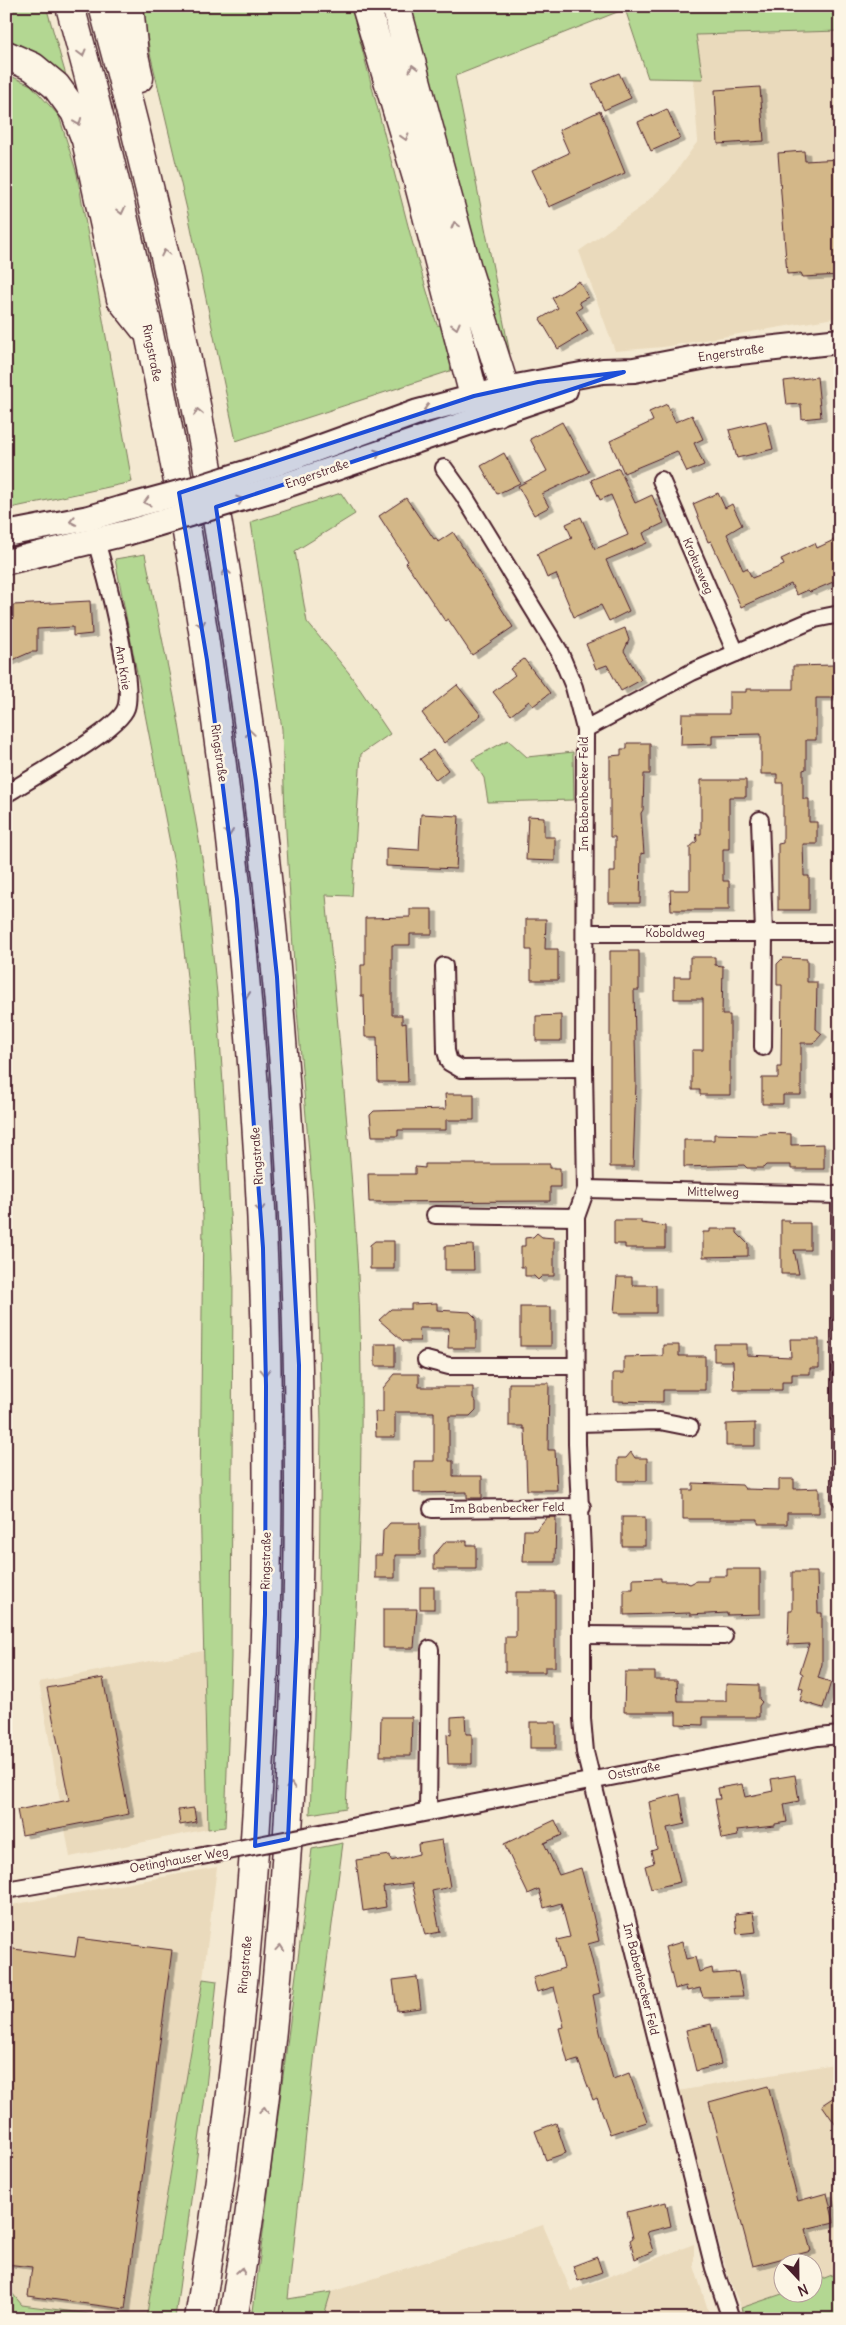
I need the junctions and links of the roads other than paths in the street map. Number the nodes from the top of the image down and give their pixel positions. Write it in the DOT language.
graph roads {
  1 [pos="70,6"];
  2 [pos="103,6"];
  3 [pos="129,6"];
  4 [pos="366,6"];
  5 [pos="396,6"];
  6 [pos="6,55"];
  7 [pos="135,127"];
  8 [pos="149,335"];
  9 [pos="840,341"];
  10 [pos="474,396"];
  11 [pos="501,400"];
  12 [pos="444,468"];
  13 [pos="661,480"];
  14 [pos="6,534"];
  15 [pos="96,541"];
  16 [pos="6,562"];
  17 [pos="840,614"];
  18 [pos="736,653"];
  19 [pos="584,729"];
  20 [pos="6,794"];
  21 [pos="760,820"];
  22 [pos="585,933"];
  23 [pos="764,933"];
  24 [pos="840,933"];
  25 [pos="444,966"];
  26 [pos="763,1047"];
  27 [pos="584,1068"];
  28 [pos="586,1189"];
  29 [pos="840,1196"];
  30 [pos="435,1215"];
  31 [pos="576,1217"];
  32 [pos="426,1360"];
  33 [pos="576,1366"];
  34 [pos="577,1424"];
  35 [pos="690,1427"];
  36 [pos="840,1498"];
  37 [pos="582,1507"];
  38 [pos="432,1510"];
  39 [pos="583,1635"];
  40 [pos="724,1636"];
  41 [pos="430,1649"];
  42 [pos="840,1735"];
  43 [pos="591,1779"];
  44 [pos="428,1811"];
  45 [pos="350,1826"];
  46 [pos="6,1890"];
  47 [pos="199,2319"];
  48 [pos="233,2319"];
  49 [pos="731,2319"];
  1 -- 8 [label="highway, Ringstraße, one-way"];
  2 -- 7 [label="highway"];
  3 -- 7 [label="highway"];
  4 -- 10 [label="highway, one-way"];
  11 -- 5 [label="highway, one-way"];
  6 -- 8 [label="highway, one-way"];
  48 -- 7 [label="highway, one-way"];
  8 -- 47 [label="highway, Ringstraße, one-way"];
  9 -- 11 [label="main road, Engerstraße"];
  10 -- 11 [label="highway"];
  10 -- 14 [label="main road, Engerstraße, one-way, bridge"];
  15 -- 11 [label="main road, Engerstraße, one-way, bridge"];
  12 -- 19 [label="street, Im Babenbecker Feld"];
  13 -- 18 [label="street, Krokusweg"];
  15 -- 16 [label="main road, Engerstraße"];
  15 -- 20 [label="street, Am Knie"];
  17 -- 18 [label="street"];
  18 -- 19 [label="street"];
  19 -- 22 [label="street, Im Babenbecker Feld"];
  21 -- 23 [label="street"];
  22 -- 23 [label="street, Koboldweg"];
  22 -- 27 [label="street, Im Babenbecker Feld"];
  23 -- 24 [label="street, Koboldweg"];
  23 -- 26 [label="street"];
  25 -- 27 [label="street"];
  27 -- 28 [label="street, Im Babenbecker Feld"];
  28 -- 29 [label="street, Mittelweg"];
  28 -- 31 [label="street, Im Babenbecker Feld"];
  29 -- 36 [label="street"];
  30 -- 31 [label="street"];
  31 -- 33 [label="street, Im Babenbecker Feld"];
  32 -- 33 [label="street"];
  33 -- 34 [label="street, Im Babenbecker Feld"];
  34 -- 35 [label="street"];
  34 -- 37 [label="street, Im Babenbecker Feld"];
  37 -- 38 [label="street, Im Babenbecker Feld"];
  37 -- 39 [label="street, Im Babenbecker Feld"];
  39 -- 40 [label="street"];
  39 -- 43 [label="street, Im Babenbecker Feld"];
  41 -- 44 [label="street"];
  42 -- 43 [label="street, Oststraße"];
  43 -- 44 [label="street, Oststraße"];
  43 -- 49 [label="street, Im Babenbecker Feld"];
  44 -- 45 [label="street, Oststraße"];
  45 -- 46 [label="street, Oetinghauser Weg, bridge"];
}
